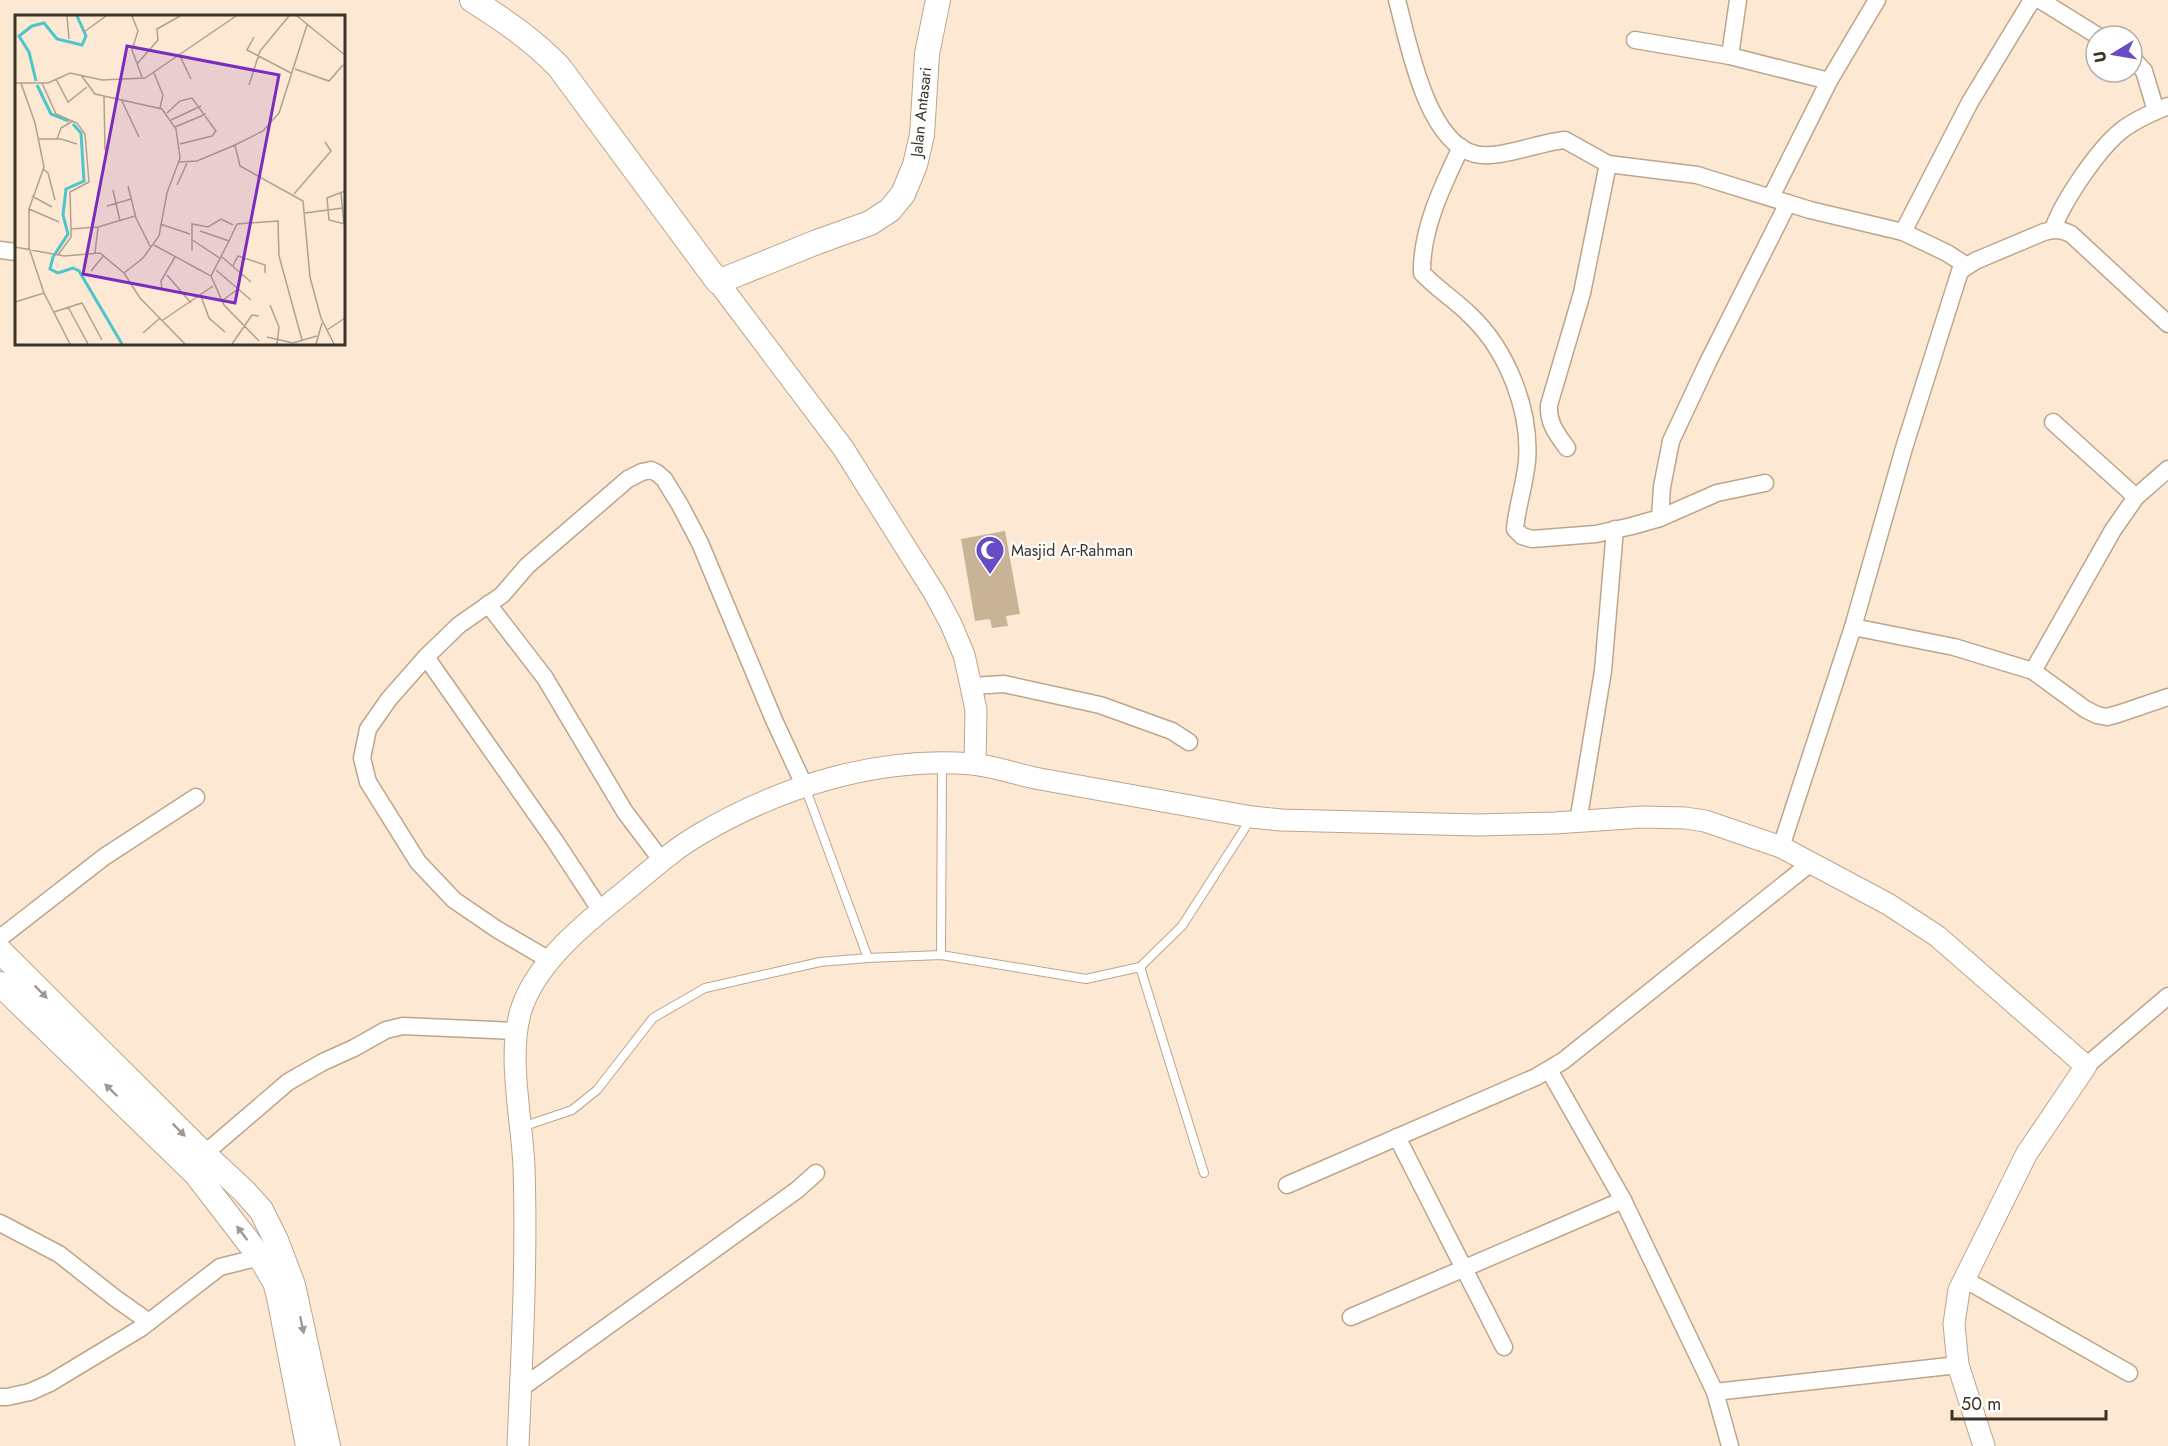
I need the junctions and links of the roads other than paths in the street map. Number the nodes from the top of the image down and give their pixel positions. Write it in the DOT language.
graph roads {
  1 [pos="472,0"];
  2 [pos="938,0"];
  3 [pos="1397,0"];
  4 [pos="1738,0"];
  5 [pos="1877,0"];
  6 [pos="2032,0"];
  7 [pos="2040,0"];
  8 [pos="2084,27"];
  9 [pos="1635,40"];
  10 [pos="1730,56"];
  11 [pos="2144,71"];
  12 [pos="1829,81"];
  13 [pos="2162,109"];
  14 [pos="1461,147"];
  15 [pos="1608,164"];
  16 [pos="1771,197"];
  17 [pos="1788,203"];
  18 [pos="2053,229"];
  19 [pos="1903,232"];
  20 [pos="0,250"];
  21 [pos="15,252"];
  22 [pos="1967,266"];
  23 [pos="718,282"];
  24 [pos="2168,323"];
  25 [pos="2053,422"];
  26 [pos="1568,448"];
  27 [pos="2168,469"];
  28 [pos="1765,483"];
  29 [pos="2136,498"];
  30 [pos="1660,518"];
  31 [pos="1615,530"];
  32 [pos="488,604"];
  33 [pos="1853,627"];
  34 [pos="426,657"];
  35 [pos="2032,671"];
  36 [pos="971,686"];
  37 [pos="2168,697"];
  38 [pos="1189,741"];
  39 [pos="942,763"];
  40 [pos="975,764"];
  41 [pos="805,787"];
  42 [pos="196,797"];
  43 [pos="1252,817"];
  44 [pos="1578,822"];
  45 [pos="1782,847"];
  46 [pos="662,861"];
  47 [pos="1812,862"];
  48 [pos="600,911"];
  49 [pos="0,938"];
  50 [pos="0,951"];
  51 [pos="940,955"];
  52 [pos="868,958"];
  53 [pos="551,961"];
  54 [pos="1140,967"];
  55 [pos="0,984"];
  56 [pos="2168,996"];
  57 [pos="517,1031"];
  58 [pos="2086,1066"];
  59 [pos="1549,1070"];
  60 [pos="521,1128"];
  61 [pos="1397,1137"];
  62 [pos="204,1154"];
  63 [pos="816,1173"];
  64 [pos="1204,1173"];
  65 [pos="1287,1185"];
  66 [pos="1623,1200"];
  67 [pos="0,1223"];
  68 [pos="260,1257"];
  69 [pos="1463,1269"];
  70 [pos="1964,1279"];
  71 [pos="1351,1317"];
  72 [pos="149,1322"];
  73 [pos="1503,1347"];
  74 [pos="1958,1365"];
  75 [pos="2129,1373"];
  76 [pos="520,1389"];
  77 [pos="1714,1392"];
  78 [pos="0,1397"];
  79 [pos="309,1446"];
  80 [pos="328,1446"];
  81 [pos="518,1446"];
  82 [pos="1730,1446"];
  83 [pos="1984,1446"];
  1 -- 23 [label="main road"];
  2 -- 23 [label="main road, Jalan Antasari"];
  3 -- 14 [label="street"];
  4 -- 10 [label="street"];
  5 -- 12 [label="street"];
  6 -- 19 [label="street"];
  7 -- 8 [label="street"];
  9 -- 10 [label="street"];
  10 -- 12 [label="street"];
  11 -- 13 [label="street"];
  12 -- 16 [label="street"];
  13 -- 18 [label="street"];
  14 -- 15 [label="street"];
  14 -- 31 [label="street"];
  15 -- 16 [label="street"];
  15 -- 26 [label="street"];
  16 -- 17 [label="street"];
  17 -- 19 [label="street"];
  17 -- 30 [label="street"];
  18 -- 22 [label="street"];
  18 -- 24 [label="street"];
  19 -- 22 [label="street"];
  20 -- 21 [label="street"];
  22 -- 33 [label="street"];
  23 -- 36 [label="street"];
  25 -- 29 [label="street"];
  27 -- 29 [label="street"];
  28 -- 30 [label="street"];
  29 -- 35 [label="street"];
  30 -- 31 [label="street"];
  31 -- 44 [label="street"];
  32 -- 34 [label="street"];
  32 -- 41 [label="street"];
  32 -- 46 [label="street"];
  33 -- 35 [label="street"];
  33 -- 45 [label="street"];
  34 -- 48 [label="street"];
  34 -- 53 [label="street"];
  35 -- 37 [label="street"];
  36 -- 38 [label="street"];
  36 -- 40 [label="street"];
  39 -- 40 [label="street"];
  39 -- 41 [label="street"];
  39 -- 51 [label="lane"];
  40 -- 43 [label="street"];
  41 -- 46 [label="street"];
  41 -- 52 [label="lane"];
  42 -- 49 [label="street"];
  43 -- 44 [label="street"];
  43 -- 54 [label="lane"];
  44 -- 45 [label="street"];
  45 -- 47 [label="street"];
  46 -- 48 [label="street"];
  47 -- 58 [label="street"];
  47 -- 59 [label="street"];
  48 -- 53 [label="street"];
  50 -- 62 [label="main road, one-way"];
  51 -- 52 [label="lane"];
  51 -- 54 [label="lane"];
  52 -- 60 [label="lane"];
  53 -- 57 [label="street"];
  54 -- 64 [label="lane"];
  68 -- 55 [label="main road, one-way"];
  56 -- 58 [label="street"];
  57 -- 60 [label="street"];
  57 -- 62 [label="street"];
  58 -- 70 [label="street"];
  59 -- 61 [label="street"];
  59 -- 66 [label="street"];
  60 -- 76 [label="street"];
  61 -- 65 [label="street"];
  61 -- 69 [label="street"];
  62 -- 80 [label="main road, one-way"];
  63 -- 76 [label="street"];
  66 -- 69 [label="street"];
  66 -- 77 [label="street"];
  67 -- 72 [label="street"];
  68 -- 72 [label="street"];
  68 -- 79 [label="main road"];
  69 -- 71 [label="street"];
  69 -- 73 [label="street"];
  70 -- 74 [label="street"];
  70 -- 75 [label="street"];
  72 -- 78 [label="street"];
  74 -- 77 [label="street"];
  74 -- 83 [label="street"];
  76 -- 81 [label="street"];
  77 -- 82 [label="street"];
}
